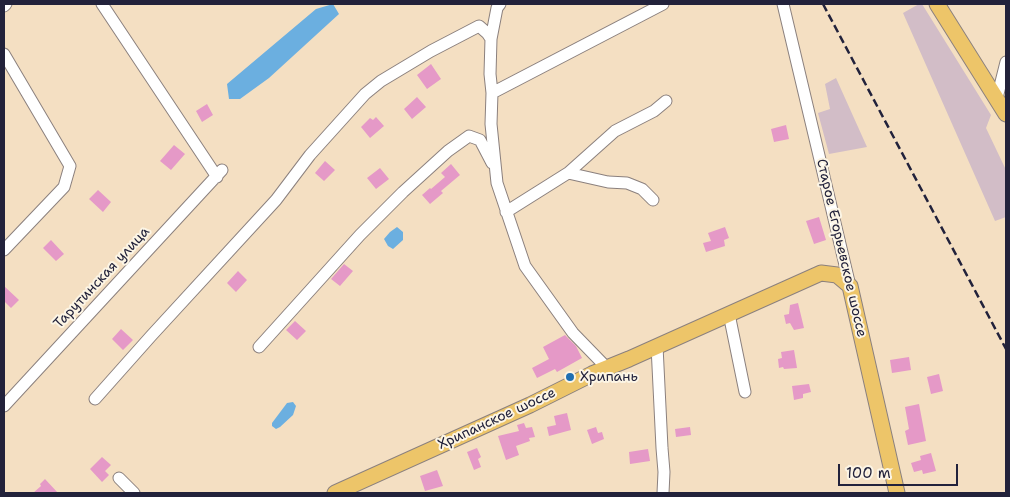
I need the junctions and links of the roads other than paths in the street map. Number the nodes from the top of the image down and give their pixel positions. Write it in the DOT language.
graph roads {
  1 [pos="102,4"];
  2 [pos="663,4"];
  3 [pos="783,4"];
  4 [pos="937,4"];
  5 [pos="501,5"];
  6 [pos="491,39"];
  7 [pos="4,54"];
  8 [pos="1006,62"];
  9 [pos="492,93"];
  10 [pos="996,98"];
  11 [pos="666,101"];
  12 [pos="1006,114"];
  13 [pos="495,170"];
  14 [pos="568,173"];
  15 [pos="653,200"];
  16 [pos="506,212"];
  17 [pos="4,250"];
  18 [pos="850,286"];
  19 [pos="729,314"];
  20 [pos="657,346"];
  21 [pos="259,347"];
  22 [pos="607,368"];
  23 [pos="745,392"];
  24 [pos="94,399"];
  25 [pos="4,406"];
  26 [pos="119,478"];
  27 [pos="134,493"];
  28 [pos="335,493"];
  29 [pos="663,493"];
  30 [pos="897,493"];
  1 -- 25 [label="street, Тарутинская улица"];
  2 -- 9 [label="street"];
  3 -- 18 [label="street, Старое Егорьевское шоссе"];
  4 -- 10 [label="main road"];
  5 -- 6 [label="street"];
  6 -- 9 [label="street"];
  6 -- 24 [label="street"];
  7 -- 17 [label="street"];
  8 -- 10 [label="street"];
  9 -- 13 [label="street"];
  10 -- 12 [label="main road"];
  11 -- 14 [label="street"];
  13 -- 16 [label="street"];
  13 -- 21 [label="street"];
  14 -- 15 [label="street"];
  14 -- 16 [label="street"];
  16 -- 22 [label="street"];
  18 -- 19 [label="main road, Хрипанское шоссе"];
  18 -- 30 [label="main road, Старое Егорьевское шоссе"];
  19 -- 20 [label="main road, Хрипанское шоссе"];
  19 -- 23 [label="street"];
  20 -- 22 [label="main road, Хрипанское шоссе"];
  20 -- 29 [label="street"];
  22 -- 28 [label="main road, Хрипанское шоссе"];
  26 -- 27 [label="street"];
}
